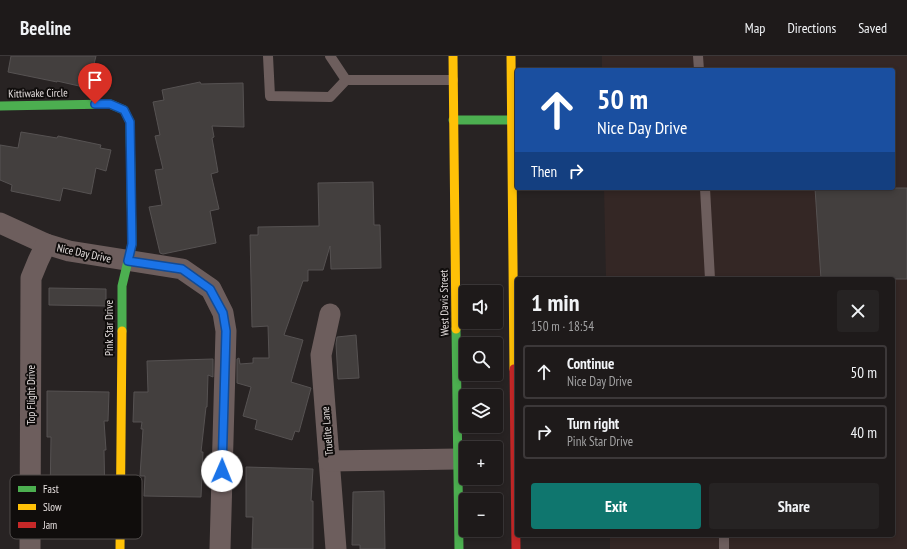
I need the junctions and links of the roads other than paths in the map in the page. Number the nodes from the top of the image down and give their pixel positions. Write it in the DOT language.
graph roads {
  1 [pos="268,56"];
  2 [pos="330,56"];
  3 [pos="452,56"];
  4 [pos="511,56"];
  5 [pos="698,56"];
  6 [pos="699,68"];
  7 [pos="346,80"];
  8 [pos="453,80"];
  9 [pos="0,106"];
  10 [pos="124,110"];
  11 [pos="453,120"];
  12 [pos="512,120"];
  13 [pos="705,190"];
  14 [pos="0,223"];
  15 [pos="46,244"];
  16 [pos="128,261"];
  17 [pos="710,277"];
  18 [pos="330,314"];
  19 [pos="515,442"];
  20 [pos="458,459"];
  21 [pos="329,461"];
  22 [pos="30,475"];
  23 [pos="121,475"];
  24 [pos="516,537"];
  25 [pos="724,537"];
  26 [pos="30,539"];
  27 [pos="120,539"];
  28 [pos="30,549"];
  29 [pos="120,549"];
  30 [pos="220,549"];
  31 [pos="336,549"];
  32 [pos="459,549"];
  33 [pos="516,549"];
  34 [pos="724,549"];
  1 -- 7 [label="lane"];
  2 -- 7 [label="lane"];
  3 -- 8 [label="main road, West Davis Street"];
  4 -- 12 [label="main road"];
  5 -- 6 [label="lane"];
  7 -- 8 [label="lane"];
  8 -- 11 [label="main road, West Davis Street"];
  9 -- 10 [label="main road, Kittiwake Circle"];
  10 -- 16 [label="main road, Pink Star Drive"];
  11 -- 12 [label="main road"];
  11 -- 20 [label="main road, West Davis Street"];
  12 -- 19 [label="main road"];
  13 -- 17 [label="lane"];
  14 -- 15 [label="street, Nice Day Drive"];
  15 -- 16 [label="street, Nice Day Drive"];
  15 -- 22 [label="street, Top Flight Drive"];
  16 -- 23 [label="main road, Pink Star Drive"];
  16 -- 30 [label="street, Nice Day Drive"];
  18 -- 21 [label="street, Truelite Lane"];
  20 -- 21 [label="street"];
  20 -- 32 [label="main road, West Davis Street"];
  21 -- 31 [label="street, Truelite Lane"];
  24 -- 33 [label="main road"];
  25 -- 34 [label="lane"];
  26 -- 28 [label="street, Top Flight Drive"];
  27 -- 29 [label="main road, Pink Star Drive"];
}
